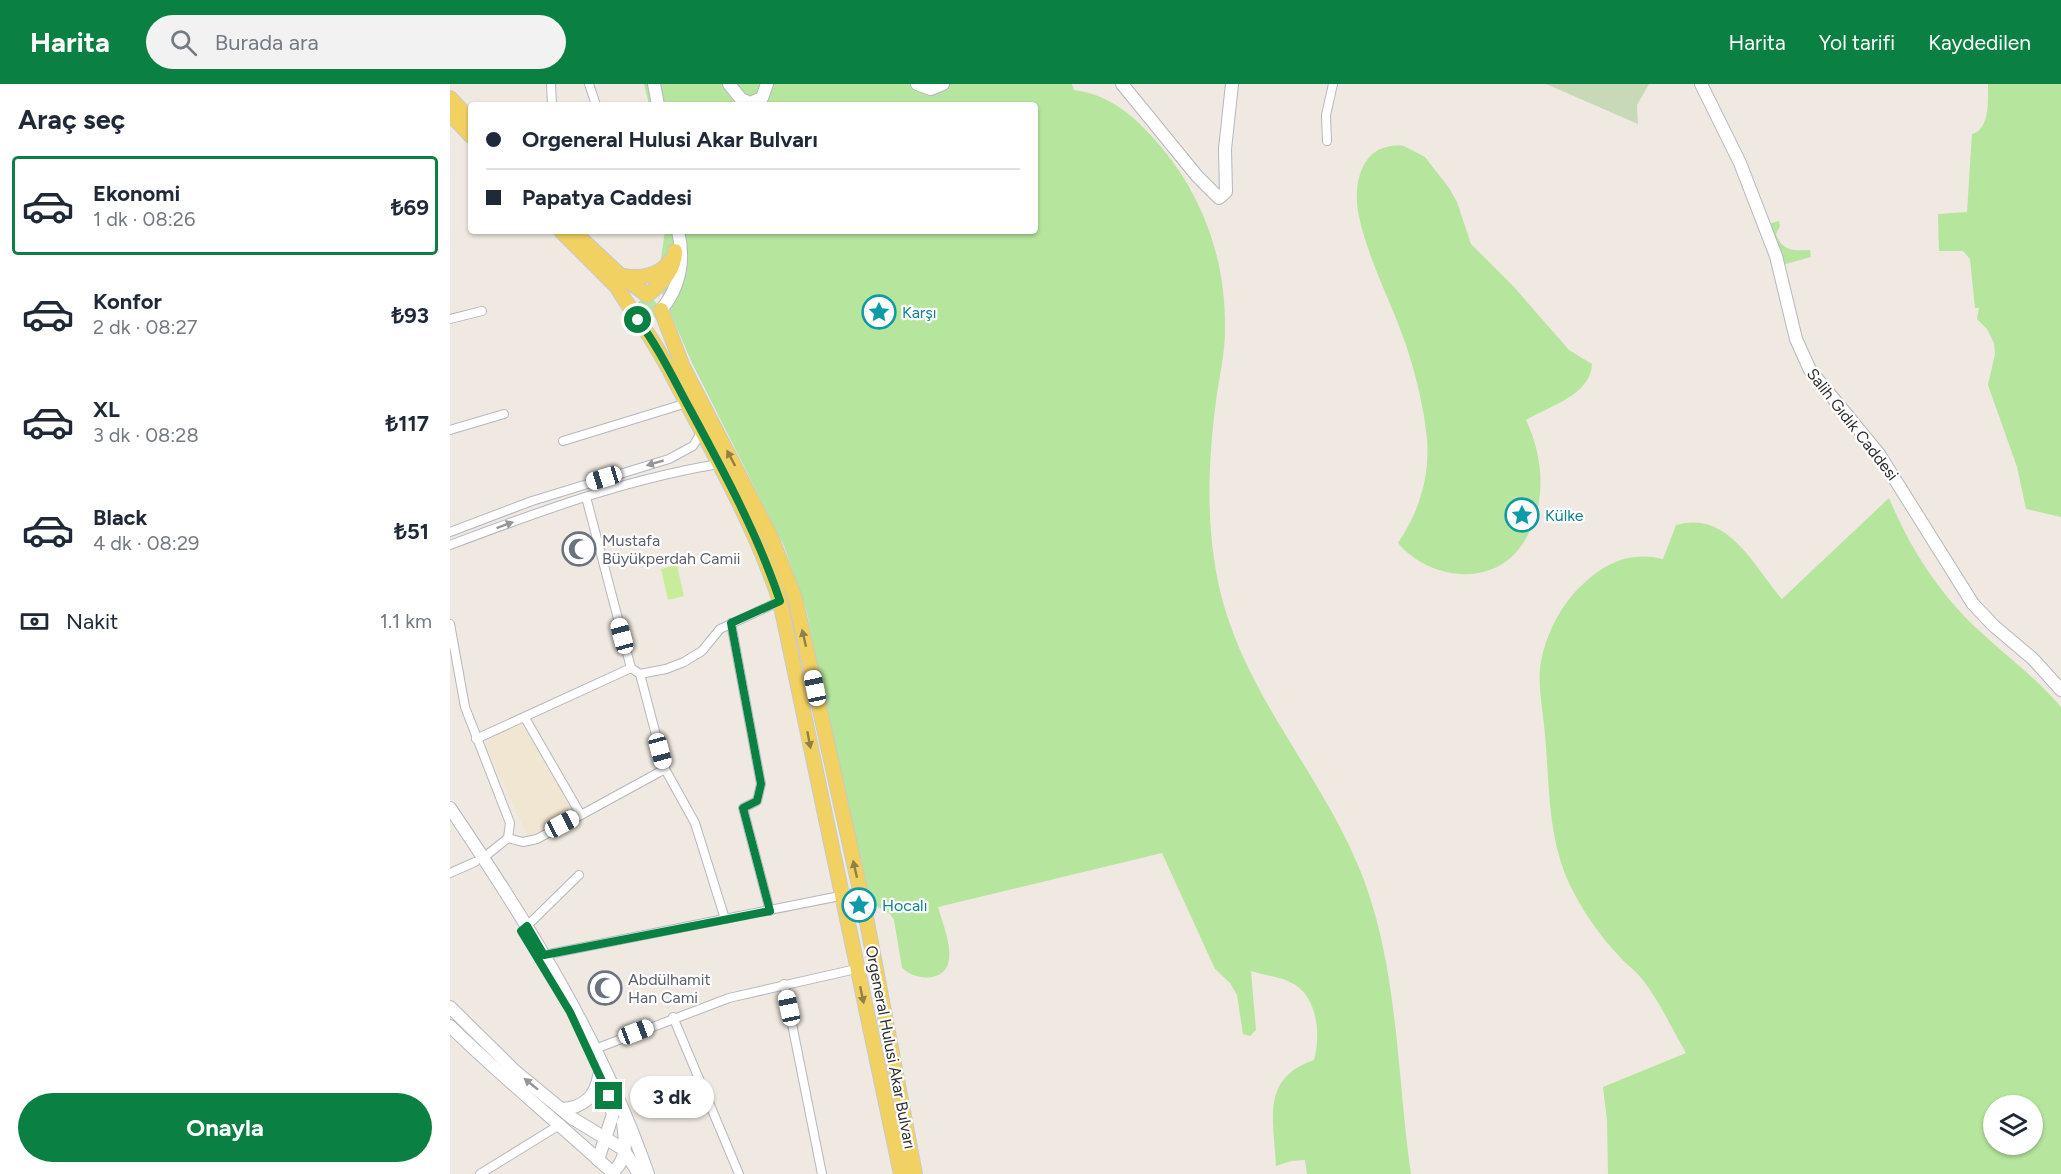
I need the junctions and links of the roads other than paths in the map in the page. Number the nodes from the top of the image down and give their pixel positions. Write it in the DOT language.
graph roads {
  1 [pos="551,84"];
  2 [pos="589,84"];
  3 [pos="654,84"];
  4 [pos="729,84"];
  5 [pos="767,84"];
  6 [pos="917,84"];
  7 [pos="942,84"];
  8 [pos="1122,84"];
  9 [pos="1232,84"];
  10 [pos="1333,84"];
  11 [pos="1701,84"];
  12 [pos="450,98"];
  13 [pos="552,102"];
  14 [pos="595,102"];
  15 [pos="657,102"];
  16 [pos="748,102"];
  17 [pos="754,102"];
  18 [pos="450,114"];
  19 [pos="468,117"];
  20 [pos="468,133"];
  21 [pos="1327,141"];
  22 [pos="564,234"];
  23 [pos="576,234"];
  24 [pos="675,234"];
  25 [pos="676,234"];
  26 [pos="675,251"];
  27 [pos="620,275"];
  28 [pos="647,295"];
  29 [pos="661,310"];
  30 [pos="482,311"];
  31 [pos="635,316"];
  32 [pos="450,319"];
  33 [pos="687,403"];
  34 [pos="504,414"];
  35 [pos="450,429"];
  36 [pos="702,431"];
  37 [pos="563,441"];
  38 [pos="719,464"];
  39 [pos="586,497"];
  40 [pos="450,532"];
  41 [pos="450,545"];
  42 [pos="780,601"];
  43 [pos="731,623"];
  44 [pos="450,624"];
  45 [pos="631,669"];
  46 [pos="640,674"];
  47 [pos="2061,690"];
  48 [pos="525,718"];
  49 [pos="476,739"];
  50 [pos="665,769"];
  51 [pos="450,808"];
  52 [pos="581,814"];
  53 [pos="450,822"];
  54 [pos="508,838"];
  55 [pos="479,860"];
  56 [pos="450,873"];
  57 [pos="579,875"];
  58 [pos="860,892"];
  59 [pos="840,896"];
  60 [pos="770,911"];
  61 [pos="726,919"];
  62 [pos="524,928"];
  63 [pos="544,955"];
  64 [pos="856,969"];
  65 [pos="784,984"];
  66 [pos="450,1007"];
  67 [pos="673,1017"];
  68 [pos="451,1027"];
  69 [pos="595,1049"];
  70 [pos="600,1076"];
  71 [pos="562,1109"];
  72 [pos="622,1110"];
  73 [pos="561,1125"];
  74 [pos="606,1140"];
  75 [pos="626,1155"];
  76 [pos="598,1160"];
  77 [pos="614,1173"];
  78 [pos="480,1174"];
  79 [pos="639,1174"];
  80 [pos="648,1174"];
  81 [pos="739,1174"];
  82 [pos="822,1174"];
  83 [pos="901,1174"];
  84 [pos="915,1174"];
  1 -- 13 [label="street"];
  2 -- 14 [label="street"];
  3 -- 15 [label="street"];
  4 -- 16 [label="street"];
  5 -- 17 [label="street"];
  6 -- 7 [label="street"];
  8 -- 9 [label="street"];
  10 -- 21 [label="street"];
  11 -- 47 [label="street, Salih Gıdık Caddesi"];
  12 -- 19 [label="main road"];
  18 -- 20 [label="main road"];
  22 -- 31 [label="main road, Orgeneral Hulusi Akar Bulvarı"];
  23 -- 27 [label="main road"];
  24 -- 26 [label="street"];
  25 -- 29 [label="street"];
  26 -- 27 [label="main road"];
  26 -- 28 [label="main road"];
  27 -- 28 [label="main road"];
  28 -- 29 [label="main road"];
  28 -- 31 [label="main road"];
  29 -- 31 [label="main road"];
  58 -- 29 [label="main road, Orgeneral Hulusi Akar Bulvarı, one-way"];
  30 -- 32 [label="street"];
  31 -- 33 [label="main road, Orgeneral Hulusi Akar Bulvarı"];
  33 -- 36 [label="main road, Orgeneral Hulusi Akar Bulvarı"];
  33 -- 37 [label="street"];
  34 -- 35 [label="street"];
  36 -- 38 [label="main road, Orgeneral Hulusi Akar Bulvarı"];
  36 -- 40 [label="street, one-way"];
  38 -- 39 [label="street"];
  38 -- 42 [label="main road, Orgeneral Hulusi Akar Bulvarı"];
  41 -- 39 [label="street, one-way"];
  39 -- 45 [label="street"];
  42 -- 43 [label="street"];
  42 -- 59 [label="main road, Orgeneral Hulusi Akar Bulvarı, one-way"];
  43 -- 46 [label="street"];
  43 -- 60 [label="street"];
  44 -- 49 [label="street"];
  45 -- 46 [label="street"];
  45 -- 48 [label="street"];
  46 -- 50 [label="street"];
  48 -- 49 [label="street"];
  48 -- 52 [label="street"];
  49 -- 54 [label="street"];
  50 -- 52 [label="street"];
  50 -- 61 [label="street"];
  51 -- 55 [label="street"];
  52 -- 54 [label="street"];
  53 -- 55 [label="street"];
  54 -- 55 [label="street"];
  55 -- 56 [label="street"];
  55 -- 62 [label="street"];
  57 -- 62 [label="street"];
  58 -- 59 [label="street"];
  58 -- 84 [label="main road, Orgeneral Hulusi Akar Bulvarı"];
  59 -- 60 [label="street"];
  59 -- 64 [label="main road, Orgeneral Hulusi Akar Bulvarı"];
  60 -- 61 [label="street"];
  61 -- 63 [label="street"];
  62 -- 63 [label="street"];
  62 -- 70 [label="street"];
  63 -- 69 [label="street"];
  64 -- 65 [label="street"];
  64 -- 83 [label="main road, Orgeneral Hulusi Akar Bulvarı, one-way"];
  65 -- 67 [label="street"];
  65 -- 82 [label="street"];
  71 -- 66 [label="street, one-way"];
  67 -- 69 [label="street"];
  67 -- 81 [label="street"];
  68 -- 73 [label="street"];
  69 -- 72 [label="street"];
  70 -- 71 [label="street"];
  70 -- 74 [label="street"];
  71 -- 74 [label="street"];
  72 -- 75 [label="street"];
  72 -- 80 [label="street"];
  73 -- 76 [label="street"];
  73 -- 78 [label="street"];
  74 -- 75 [label="street"];
  74 -- 76 [label="street"];
  75 -- 77 [label="street"];
  75 -- 79 [label="street"];
  76 -- 77 [label="street"];
}
